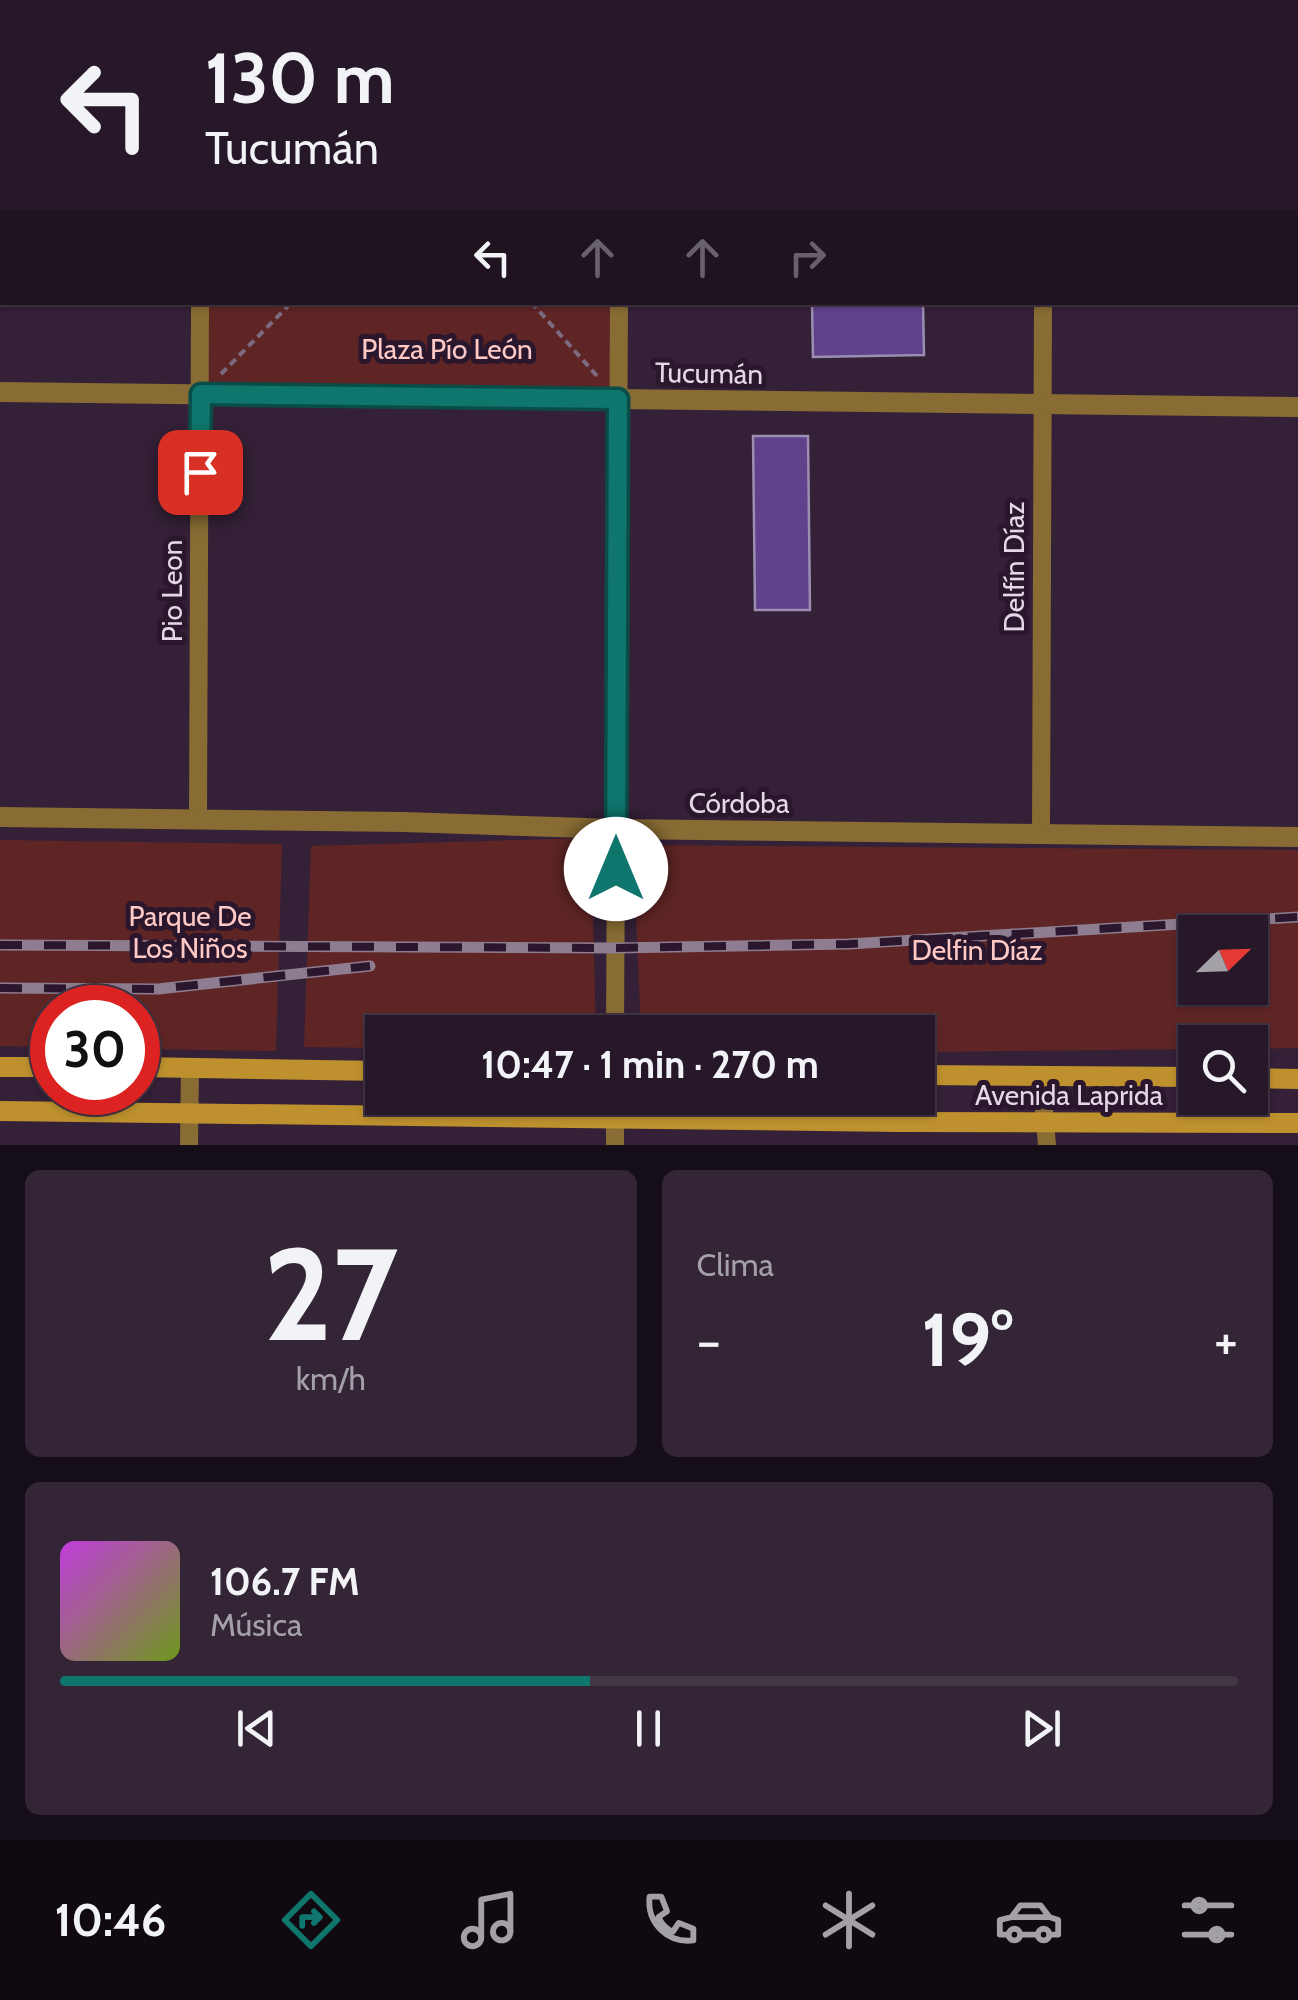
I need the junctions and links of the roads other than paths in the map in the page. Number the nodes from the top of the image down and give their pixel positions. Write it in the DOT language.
graph roads {
  1 [pos="200,305"];
  2 [pos="620,305"];
  3 [pos="1043,305"];
  4 [pos="0,392"];
  5 [pos="201,394"];
  6 [pos="618,399"];
  7 [pos="1042,404"];
  8 [pos="1298,406"];
  9 [pos="0,817"];
  10 [pos="198,820"];
  11 [pos="616,830"];
  12 [pos="1041,832"];
  13 [pos="1298,837"];
  14 [pos="615,1015"];
  15 [pos="0,1067"];
  16 [pos="30,1067"];
  17 [pos="160,1067"];
  18 [pos="190,1068"];
  19 [pos="365,1071"];
  20 [pos="935,1075"];
  21 [pos="1042,1075"];
  22 [pos="1178,1077"];
  23 [pos="1268,1078"];
  24 [pos="1298,1079"];
  25 [pos="0,1110"];
  26 [pos="365,1110"];
  27 [pos="190,1112"];
  28 [pos="615,1115"];
  29 [pos="845,1115"];
  30 [pos="1047,1122"];
  31 [pos="1298,1122"];
  32 [pos="190,1145"];
  33 [pos="615,1145"];
  34 [pos="1046,1145"];
  1 -- 5 [label="street, Pio Leon"];
  2 -- 6 [label="street"];
  3 -- 7 [label="street, Delfín Díaz"];
  4 -- 5 [label="street, Tucumán"];
  5 -- 6 [label="street, Tucumán"];
  5 -- 10 [label="street, Pio Leon"];
  6 -- 7 [label="street, Tucumán"];
  6 -- 11 [label="street"];
  7 -- 8 [label="street, Tucumán"];
  7 -- 12 [label="street, Delfín Díaz"];
  9 -- 10 [label="street, Córdoba"];
  10 -- 11 [label="street, Córdoba"];
  11 -- 12 [label="street, Córdoba"];
  11 -- 14 [label="street"];
  12 -- 13 [label="street, Córdoba"];
  15 -- 16 [label="main road"];
  17 -- 18 [label="main road"];
  18 -- 19 [label="main road"];
  18 -- 27 [label="street"];
  20 -- 21 [label="main road, Avenida Laprida"];
  21 -- 22 [label="main road, Avenida Laprida"];
  21 -- 30 [label="street"];
  23 -- 24 [label="main road"];
  25 -- 27 [label="main road, Avenida Laprida"];
  26 -- 27 [label="main road, Avenida Laprida"];
  27 -- 32 [label="street"];
  28 -- 33 [label="street"];
  29 -- 30 [label="main road, Avenida Laprida"];
  30 -- 31 [label="main road, Avenida Laprida"];
  30 -- 34 [label="street"];
}
